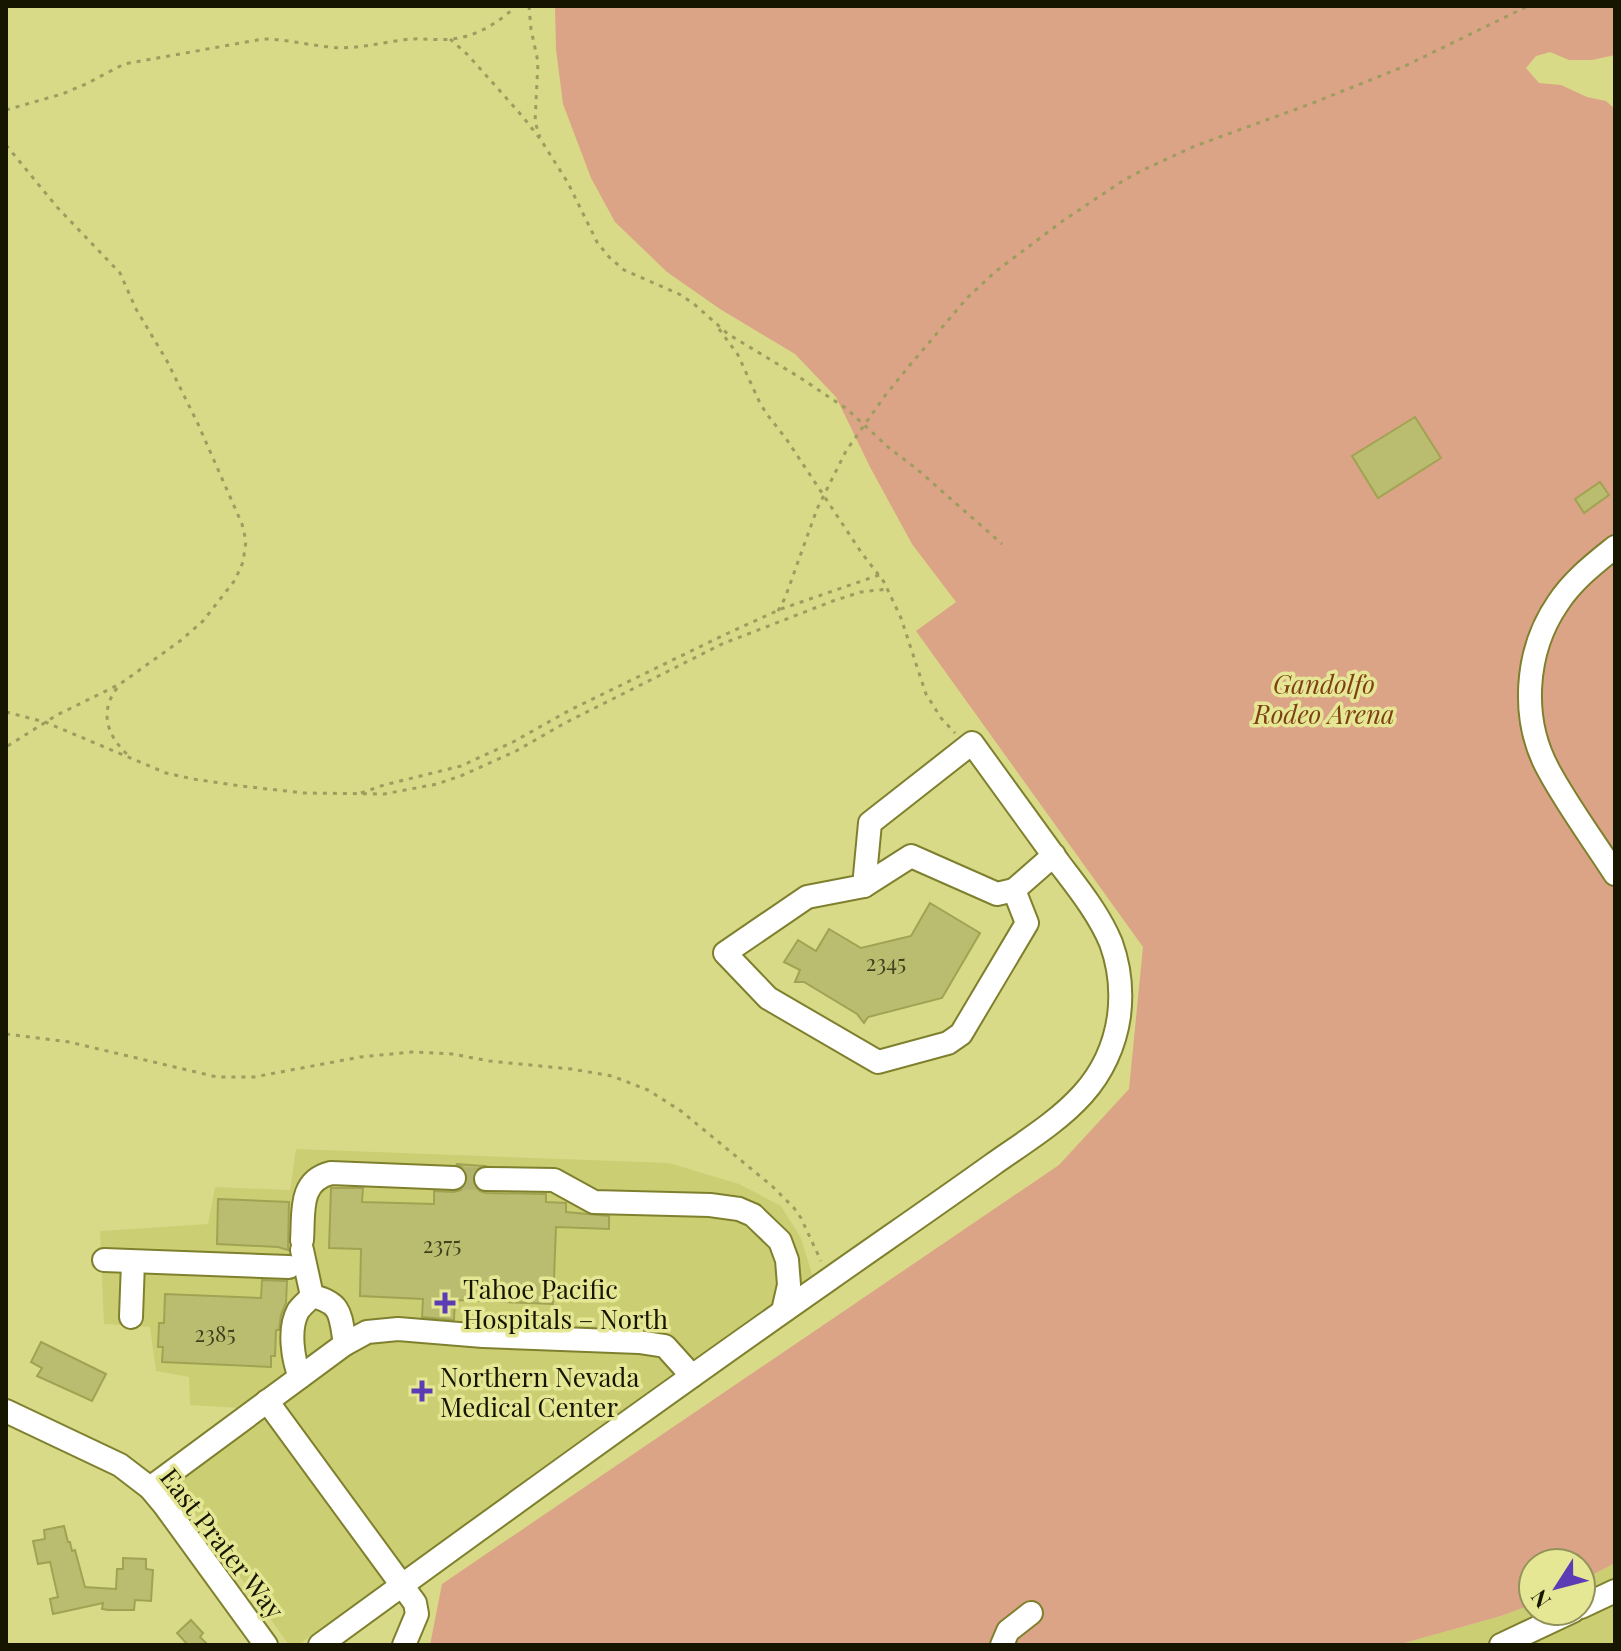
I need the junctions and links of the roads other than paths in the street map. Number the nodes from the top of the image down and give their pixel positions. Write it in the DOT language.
graph roads {
  1 [pos="1615,547"];
  2 [pos="1054,855"];
  3 [pos="1615,874"];
  4 [pos="864,886"];
  5 [pos="1014,890"];
  6 [pos="454,1178"];
  7 [pos="486,1179"];
  8 [pos="300,1258"];
  9 [pos="104,1260"];
  10 [pos="133,1262"];
  11 [pos="312,1296"];
  12 [pos="783,1311"];
  13 [pos="131,1317"];
  14 [pos="345,1344"];
  15 [pos="692,1376"];
  16 [pos="300,1377"];
  17 [pos="267,1401"];
  18 [pos="6,1411"];
  19 [pos="150,1488"];
  20 [pos="403,1584"];
  21 [pos="1031,1613"];
  22 [pos="1539,1627"];
  23 [pos="266,1645"];
  24 [pos="320,1645"];
  25 [pos="404,1645"];
  26 [pos="1002,1645"];
  27 [pos="1501,1645"];
  1 -- 3 [label="street"];
  2 -- 4 [label="street"];
  2 -- 5 [label="street"];
  2 -- 12 [label="street"];
  4 -- 5 [label="street"];
  4 -- 5 [label="street"];
  6 -- 8 [label="street"];
  7 -- 12 [label="street"];
  8 -- 10 [label="street"];
  8 -- 11 [label="street"];
  9 -- 10 [label="street"];
  10 -- 13 [label="street"];
  11 -- 14 [label="street"];
  11 -- 16 [label="street"];
  12 -- 15 [label="street"];
  14 -- 15 [label="street"];
  14 -- 16 [label="street"];
  15 -- 20 [label="street"];
  16 -- 17 [label="street"];
  17 -- 19 [label="street"];
  17 -- 20 [label="street"];
  18 -- 19 [label="street, East Prater Way"];
  19 -- 23 [label="street, East Prater Way"];
  20 -- 24 [label="street"];
  20 -- 25 [label="street"];
  21 -- 26 [label="street"];
  22 -- 27 [label="street"];
}
